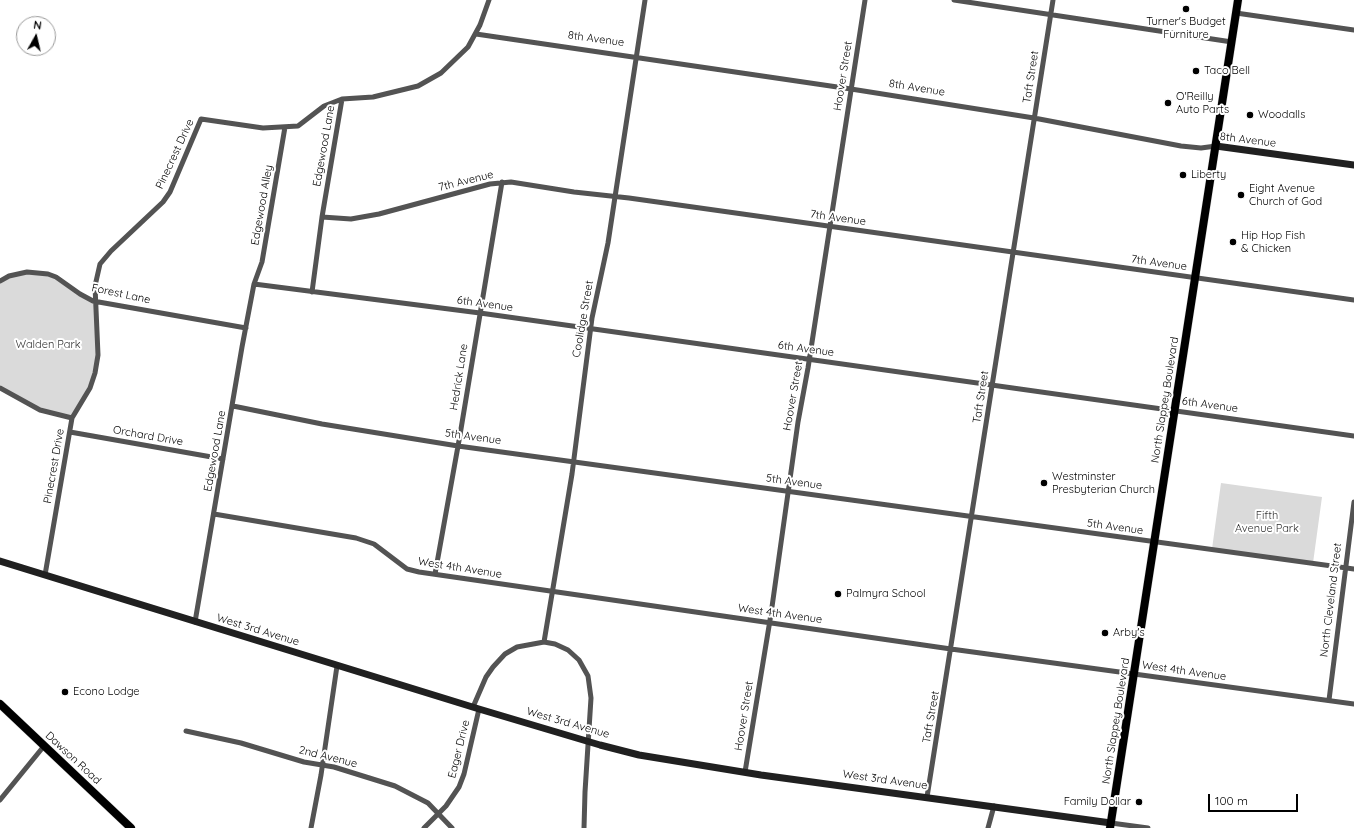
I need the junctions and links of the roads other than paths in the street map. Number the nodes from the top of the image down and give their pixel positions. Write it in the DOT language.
graph roads {
  1 [pos="489,0"];
  2 [pos="645,0"];
  3 [pos="865,0"];
  4 [pos="954,0"];
  5 [pos="1053,0"];
  6 [pos="1238,0"];
  7 [pos="1236,13"];
  8 [pos="1051,16"];
  9 [pos="1354,30"];
  10 [pos="476,34"];
  11 [pos="1232,42"];
  12 [pos="637,56"];
  13 [pos="851,89"];
  14 [pos="342,99"];
  15 [pos="1034,118"];
  16 [pos="284,127"];
  17 [pos="1216,146"];
  18 [pos="1354,166"];
  19 [pos="502,182"];
  20 [pos="614,196"];
  21 [pos="322,217"];
  22 [pos="830,227"];
  23 [pos="1013,252"];
  24 [pos="1195,278"];
  25 [pos="0,281"];
  26 [pos="254,284"];
  27 [pos="312,292"];
  28 [pos="1354,300"];
  29 [pos="94,301"];
  30 [pos="480,313"];
  31 [pos="246,328"];
  32 [pos="590,330"];
  33 [pos="809,359"];
  34 [pos="993,385"];
  35 [pos="0,388"];
  36 [pos="232,406"];
  37 [pos="1175,411"];
  38 [pos="72,418"];
  39 [pos="70,432"];
  40 [pos="1354,436"];
  41 [pos="458,446"];
  42 [pos="223,459"];
  43 [pos="573,462"];
  44 [pos="788,491"];
  45 [pos="1354,502"];
  46 [pos="214,514"];
  47 [pos="972,517"];
  48 [pos="1154,542"];
  49 [pos="0,561"];
  50 [pos="1345,568"];
  51 [pos="1354,569"];
  52 [pos="434,574"];
  53 [pos="45,575"];
  54 [pos="553,592"];
  55 [pos="195,622"];
  56 [pos="770,622"];
  57 [pos="544,642"];
  58 [pos="951,649"];
  59 [pos="337,666"];
  60 [pos="1134,674"];
  61 [pos="1329,700"];
  62 [pos="0,704"];
  63 [pos="1354,704"];
  64 [pos="476,708"];
  65 [pos="186,731"];
  66 [pos="588,742"];
  67 [pos="44,746"];
  68 [pos="322,765"];
  69 [pos="745,772"];
  70 [pos="927,797"];
  71 [pos="0,800"];
  72 [pos="994,806"];
  73 [pos="438,814"];
  74 [pos="1111,825"];
  75 [pos="131,828"];
  76 [pos="311,828"];
  77 [pos="424,828"];
  78 [pos="452,828"];
  79 [pos="584,828"];
  80 [pos="988,828"];
  81 [pos="1148,828"];
  1 -- 10 [label="street, Pinecrest Drive"];
  2 -- 12 [label="street, Coolidge Street"];
  3 -- 13 [label="street, Hoover Street"];
  4 -- 8 [label="street"];
  5 -- 8 [label="street, Taft Street"];
  6 -- 7 [label="main road, North Slappey Boulevard"];
  7 -- 9 [label="street"];
  7 -- 11 [label="main road, North Slappey Boulevard"];
  8 -- 11 [label="street"];
  8 -- 15 [label="street, Taft Street"];
  10 -- 12 [label="street, 8th Avenue"];
  10 -- 14 [label="street, Pinecrest Drive"];
  11 -- 17 [label="main road, North Slappey Boulevard"];
  12 -- 13 [label="street, 8th Avenue"];
  12 -- 20 [label="street, Coolidge Street"];
  13 -- 15 [label="street, 8th Avenue"];
  13 -- 22 [label="street, Hoover Street"];
  14 -- 16 [label="street, Pinecrest Drive"];
  14 -- 21 [label="street, Edgewood Lane"];
  15 -- 17 [label="street, 8th Avenue"];
  15 -- 23 [label="street, Taft Street"];
  16 -- 26 [label="street, Edgewood Alley"];
  16 -- 29 [label="street, Pinecrest Drive"];
  17 -- 18 [label="street, 8th Avenue"];
  17 -- 24 [label="main road, North Slappey Boulevard"];
  19 -- 20 [label="street, 7th Avenue"];
  19 -- 21 [label="street, 7th Avenue"];
  19 -- 30 [label="street, Hedrick Lane"];
  20 -- 22 [label="street, 7th Avenue"];
  20 -- 32 [label="street, Coolidge Street"];
  21 -- 27 [label="street, Edgewood Lane"];
  22 -- 23 [label="street, 7th Avenue"];
  22 -- 33 [label="street, Hoover Street"];
  23 -- 24 [label="street, 7th Avenue"];
  23 -- 34 [label="street, Taft Street"];
  24 -- 28 [label="street, 7th Avenue"];
  24 -- 37 [label="main road, North Slappey Boulevard"];
  25 -- 29 [label="street, Forest Lane"];
  26 -- 27 [label="street, 6th Avenue"];
  26 -- 31 [label="street, Edgewood Lane"];
  27 -- 30 [label="street, 6th Avenue"];
  29 -- 31 [label="street, Forest Lane"];
  29 -- 38 [label="street, Pinecrest Drive"];
  30 -- 32 [label="street, 6th Avenue"];
  30 -- 41 [label="street, Hedrick Lane"];
  31 -- 36 [label="street, Edgewood Lane"];
  32 -- 33 [label="street, 6th Avenue"];
  32 -- 43 [label="street, Coolidge Street"];
  33 -- 34 [label="street, 6th Avenue"];
  33 -- 44 [label="street, Hoover Street"];
  34 -- 37 [label="street, 6th Avenue"];
  34 -- 47 [label="street, Taft Street"];
  35 -- 38 [label="street"];
  36 -- 41 [label="street, 5th Avenue"];
  36 -- 42 [label="street, Edgewood Lane"];
  37 -- 40 [label="street, 6th Avenue"];
  37 -- 48 [label="main road, North Slappey Boulevard"];
  38 -- 39 [label="street, Pinecrest Drive"];
  39 -- 42 [label="street, Orchard Drive"];
  39 -- 53 [label="street, Pinecrest Drive"];
  41 -- 43 [label="street, 5th Avenue"];
  41 -- 52 [label="street, Hedrick Lane"];
  42 -- 46 [label="street, Edgewood Lane"];
  43 -- 44 [label="street, 5th Avenue"];
  43 -- 54 [label="street, Coolidge Street"];
  44 -- 47 [label="street, 5th Avenue"];
  44 -- 56 [label="street, Hoover Street"];
  45 -- 50 [label="street, North Cleveland Street"];
  46 -- 52 [label="street, West 4th Avenue"];
  46 -- 55 [label="street, Edgewood Lane"];
  47 -- 48 [label="street, 5th Avenue"];
  47 -- 58 [label="street, Taft Street"];
  48 -- 50 [label="street, 5th Avenue"];
  48 -- 60 [label="main road, North Slappey Boulevard"];
  49 -- 53 [label="street, West 3rd Avenue"];
  50 -- 51 [label="street, 5th Avenue"];
  50 -- 61 [label="street, North Cleveland Street"];
  52 -- 54 [label="street, West 4th Avenue"];
  53 -- 55 [label="street, West 3rd Avenue"];
  54 -- 56 [label="street, West 4th Avenue"];
  54 -- 57 [label="street, Coolidge Street"];
  55 -- 59 [label="street, West 3rd Avenue"];
  56 -- 58 [label="street, West 4th Avenue"];
  56 -- 69 [label="street, Hoover Street"];
  57 -- 64 [label="street, Eager Drive"];
  57 -- 66 [label="street"];
  58 -- 60 [label="street, West 4th Avenue"];
  58 -- 70 [label="street, Taft Street"];
  59 -- 64 [label="street, West 3rd Avenue"];
  59 -- 68 [label="street"];
  60 -- 61 [label="street, West 4th Avenue"];
  60 -- 74 [label="main road, North Slappey Boulevard"];
  61 -- 63 [label="street, West 4th Avenue"];
  62 -- 67 [label="main road, Dawson Road"];
  64 -- 66 [label="street, West 3rd Avenue"];
  64 -- 73 [label="street, Eager Drive"];
  65 -- 68 [label="street, 2nd Avenue"];
  66 -- 69 [label="street, West 3rd Avenue"];
  66 -- 79 [label="street"];
  67 -- 71 [label="street"];
  67 -- 75 [label="main road, Dawson Road"];
  68 -- 73 [label="street, 2nd Avenue"];
  68 -- 76 [label="street"];
  69 -- 70 [label="street, West 3rd Avenue"];
  70 -- 72 [label="street, West 3rd Avenue"];
  72 -- 74 [label="street, West 3rd Avenue"];
  72 -- 80 [label="street"];
  73 -- 77 [label="street, Eager Drive"];
  73 -- 78 [label="street, 2nd Avenue"];
  74 -- 81 [label="street, West 3rd Avenue"];
}
